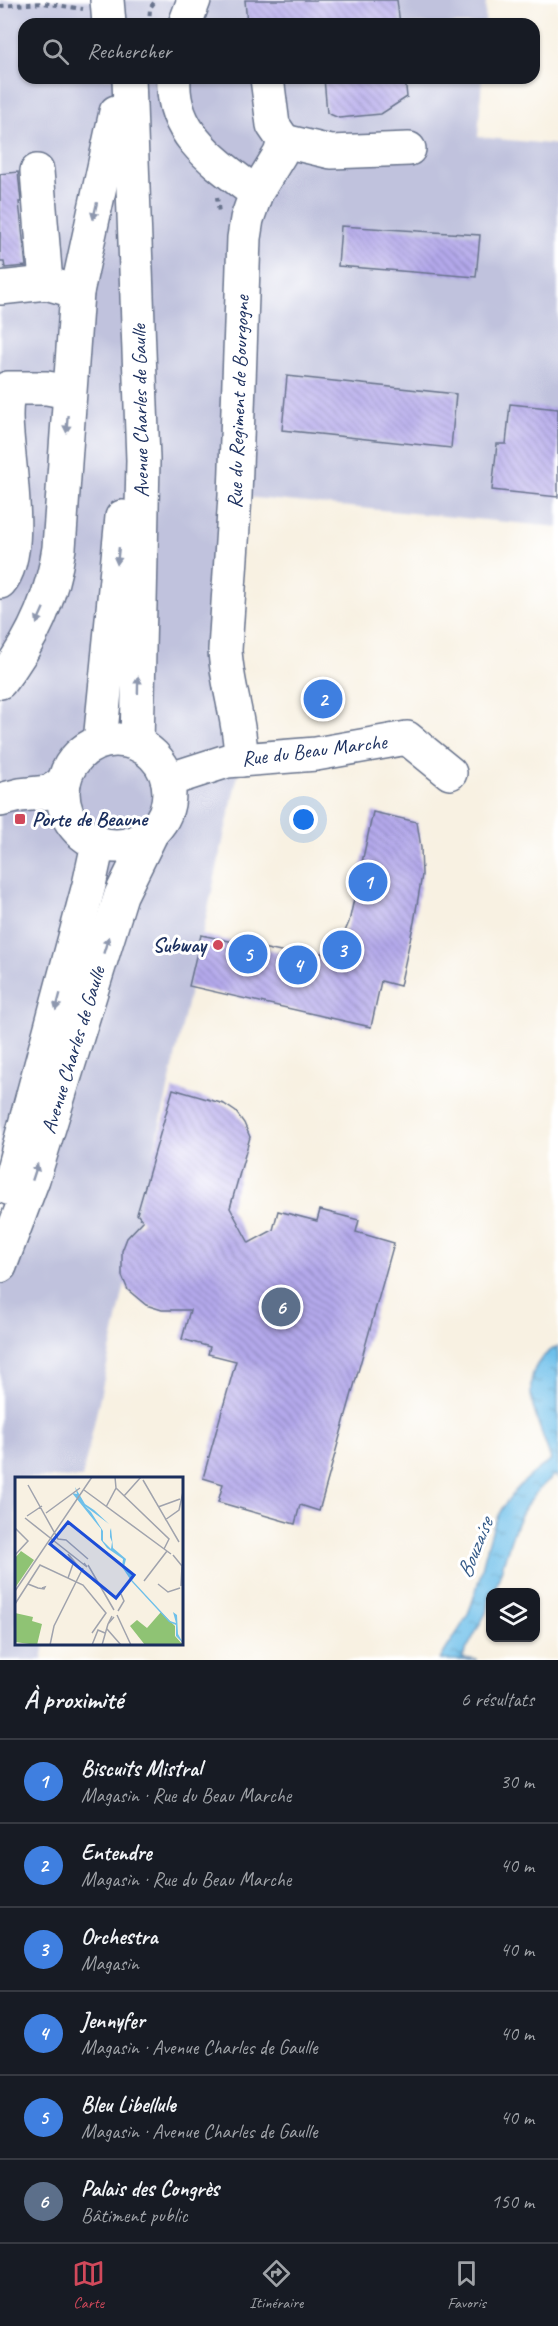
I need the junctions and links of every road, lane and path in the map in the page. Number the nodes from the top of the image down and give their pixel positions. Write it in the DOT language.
graph roads {
  1 [pos="126,0"];
  2 [pos="156,0"];
  3 [pos="0,6"];
  4 [pos="101,11"];
  5 [pos="127,18"];
  6 [pos="149,18"];
  7 [pos="114,84"];
  8 [pos="129,84"];
  9 [pos="175,84"];
  10 [pos="268,84"];
  11 [pos="116,112"];
  12 [pos="284,141"];
  13 [pos="409,149"];
  14 [pos="37,171"];
  15 [pos="256,193"];
  16 [pos="0,288"];
  17 [pos="61,288"];
  18 [pos="69,392"];
  19 [pos="0,582"];
  20 [pos="0,682"];
  21 [pos="100,742"];
  22 [pos="137,744"];
  23 [pos="241,760"];
  24 [pos="450,773"];
  25 [pos="168,780"];
  26 [pos="64,782"];
  27 [pos="0,800"];
  28 [pos="150,836"];
  29 [pos="98,844"];
  30 [pos="0,1209"];
  31 [pos="0,1266"];
  1 -- 5 [label="main road"];
  2 -- 6 [label="path"];
  3 -- 4 [label="path"];
  7 -- 11 [label="main road, Avenue Charles de Gaulle"];
  22 -- 8 [label="main road, Avenue Charles de Gaulle, one-way"];
  9 -- 15 [label="main road"];
  10 -- 12 [label="main road"];
  11 -- 17 [label="main road, one-way"];
  11 -- 21 [label="main road, Avenue Charles de Gaulle, one-way"];
  12 -- 13 [label="main road"];
  12 -- 15 [label="main road, Rue du Regiment de Bourgogne"];
  14 -- 17 [label="main road"];
  15 -- 23 [label="main road, Rue du Regiment de Bourgogne"];
  16 -- 17 [label="main road"];
  17 -- 18 [label="main road"];
  18 -- 19 [label="main road"];
  18 -- 20 [label="main road, one-way"];
  21 -- 22 [label="main road"];
  21 -- 26 [label="main road"];
  22 -- 25 [label="main road"];
  23 -- 24 [label="main road, Rue du Beau Marche"];
  23 -- 25 [label="main road, Rue du Beau Marche"];
  25 -- 28 [label="main road, Avenue Charles de Gaulle"];
  26 -- 27 [label="main road"];
  26 -- 29 [label="main road"];
  28 -- 29 [label="main road"];
  31 -- 28 [label="main road, Avenue Charles de Gaulle, one-way"];
  29 -- 30 [label="main road, Avenue Charles de Gaulle, one-way"];
}
